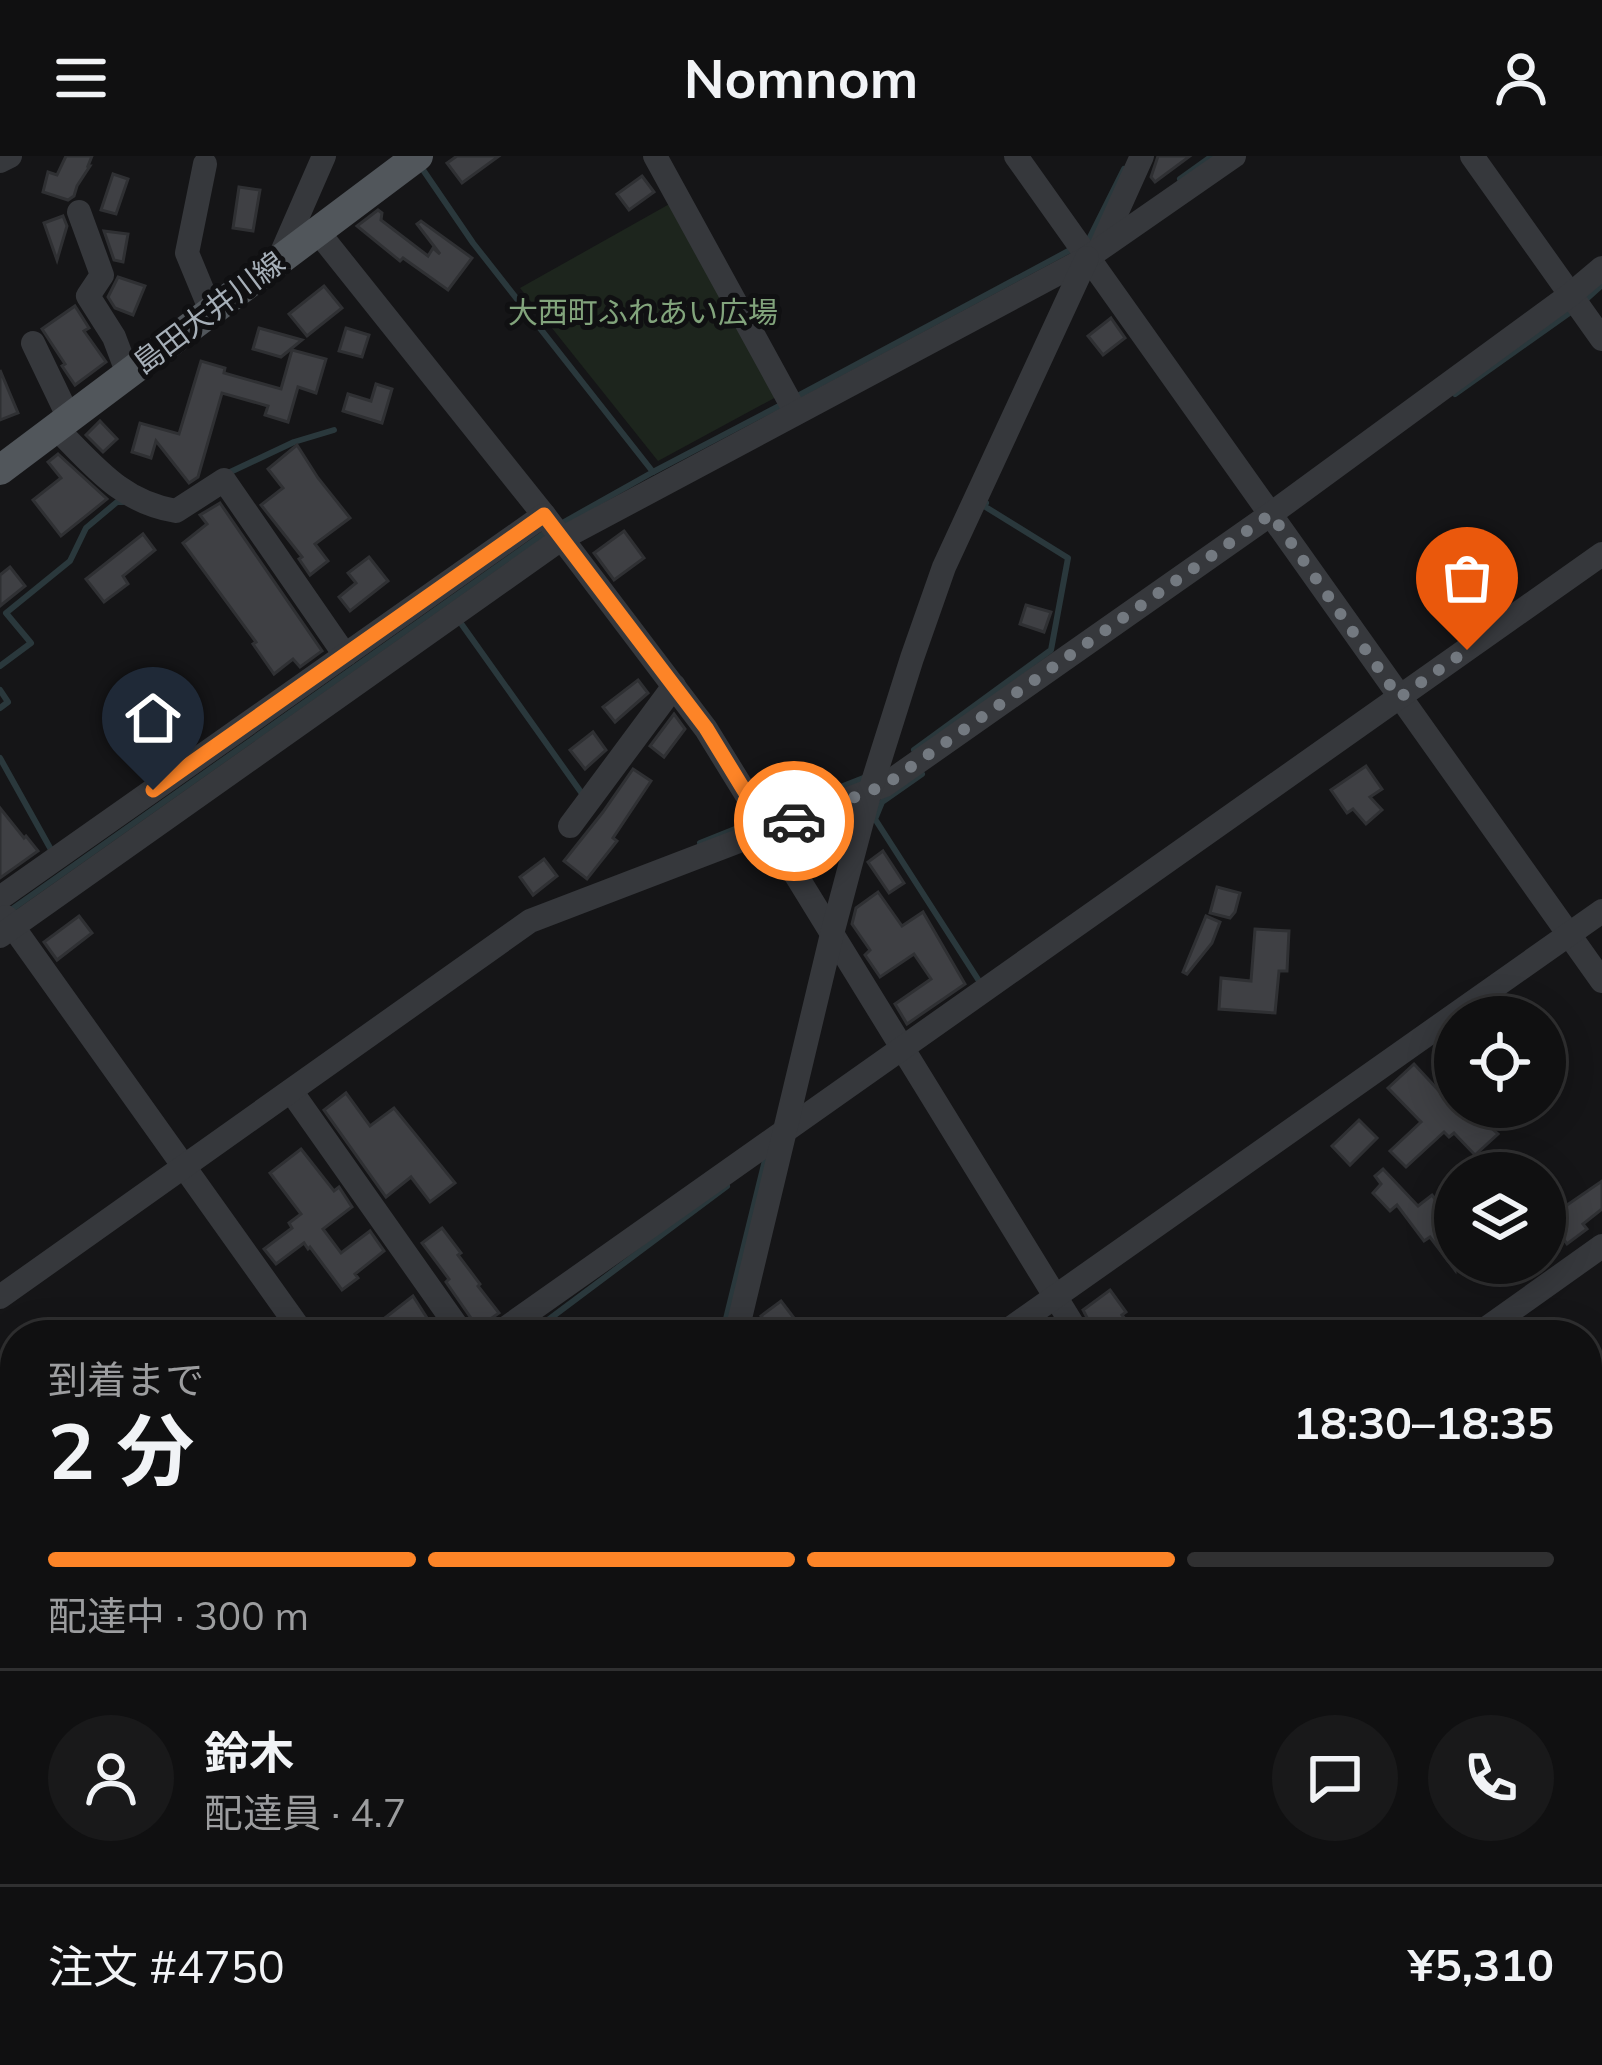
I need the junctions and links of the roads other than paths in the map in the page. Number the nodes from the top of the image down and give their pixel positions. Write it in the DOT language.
graph roads {
  1 [pos="10,156"];
  2 [pos="325,156"];
  3 [pos="418,156"];
  4 [pos="655,156"];
  5 [pos="1016,156"];
  6 [pos="1142,156"];
  7 [pos="1234,156"];
  8 [pos="1472,156"];
  9 [pos="0,160"];
  10 [pos="205,164"];
  11 [pos="79,212"];
  12 [pos="318,232"];
  13 [pos="1094,254"];
  14 [pos="278,261"];
  15 [pos="1602,268"];
  16 [pos="1570,295"];
  17 [pos="211,311"];
  18 [pos="1602,339"];
  19 [pos="33,344"];
  20 [pos="128,374"];
  21 [pos="796,413"];
  22 [pos="63,423"];
  23 [pos="0,470"];
  24 [pos="1271,514"];
  25 [pos="544,515"];
  26 [pos="561,538"];
  27 [pos="1602,554"];
  28 [pos="345,655"];
  29 [pos="674,686"];
  30 [pos="1399,698"];
  31 [pos="870,791"];
  32 [pos="570,826"];
  33 [pos="769,831"];
  34 [pos="0,898"];
  35 [pos="1602,910"];
  36 [pos="4,924"];
  37 [pos="832,934"];
  38 [pos="1569,934"];
  39 [pos="1602,981"];
  40 [pos="902,1047"];
  41 [pos="291,1090"];
  42 [pos="783,1132"];
  43 [pos="184,1165"];
  44 [pos="1602,1246"];
  45 [pos="1056,1297"];
  46 [pos="0,1298"];
  47 [pos="742,1310"];
  48 [pos="293,1320"];
  49 [pos="453,1320"];
  50 [pos="517,1320"];
  51 [pos="740,1320"];
  52 [pos="749,1320"];
  53 [pos="1023,1320"];
  54 [pos="1070,1320"];
  55 [pos="1498,1320"];
  1 -- 9 [label="street"];
  2 -- 14 [label="street"];
  3 -- 12 [label="main road, 島田大井川線"];
  4 -- 21 [label="street"];
  5 -- 13 [label="street"];
  6 -- 13 [label="street"];
  7 -- 13 [label="street"];
  8 -- 16 [label="street"];
  10 -- 17 [label="street"];
  11 -- 20 [label="street"];
  12 -- 14 [label="main road, 島田大井川線"];
  12 -- 25 [label="street"];
  13 -- 21 [label="street"];
  13 -- 24 [label="street"];
  13 -- 31 [label="street"];
  14 -- 17 [label="main road, 島田大井川線"];
  15 -- 16 [label="street"];
  16 -- 18 [label="street"];
  16 -- 24 [label="street"];
  17 -- 20 [label="main road, 島田大井川線"];
  19 -- 22 [label="street"];
  20 -- 22 [label="main road, 島田大井川線"];
  21 -- 26 [label="street"];
  22 -- 23 [label="main road, 島田大井川線"];
  22 -- 28 [label="street"];
  24 -- 30 [label="street"];
  24 -- 31 [label="street"];
  25 -- 26 [label="street"];
  25 -- 28 [label="street"];
  26 -- 29 [label="street"];
  26 -- 36 [label="street"];
  27 -- 30 [label="street"];
  28 -- 34 [label="street"];
  29 -- 32 [label="street"];
  29 -- 33 [label="street"];
  30 -- 38 [label="street"];
  30 -- 40 [label="street"];
  31 -- 33 [label="street"];
  31 -- 37 [label="street"];
  33 -- 37 [label="street"];
  33 -- 41 [label="street"];
  35 -- 38 [label="street"];
  36 -- 43 [label="street"];
  37 -- 40 [label="street"];
  37 -- 42 [label="street"];
  38 -- 39 [label="street"];
  38 -- 45 [label="street"];
  40 -- 42 [label="street"];
  40 -- 45 [label="street"];
  41 -- 43 [label="street"];
  41 -- 49 [label="street"];
  42 -- 47 [label="street"];
  42 -- 50 [label="street"];
  43 -- 46 [label="street"];
  43 -- 48 [label="street"];
  44 -- 55 [label="street"];
  45 -- 53 [label="street"];
  45 -- 54 [label="street"];
  47 -- 51 [label="street"];
  47 -- 52 [label="street"];
}
